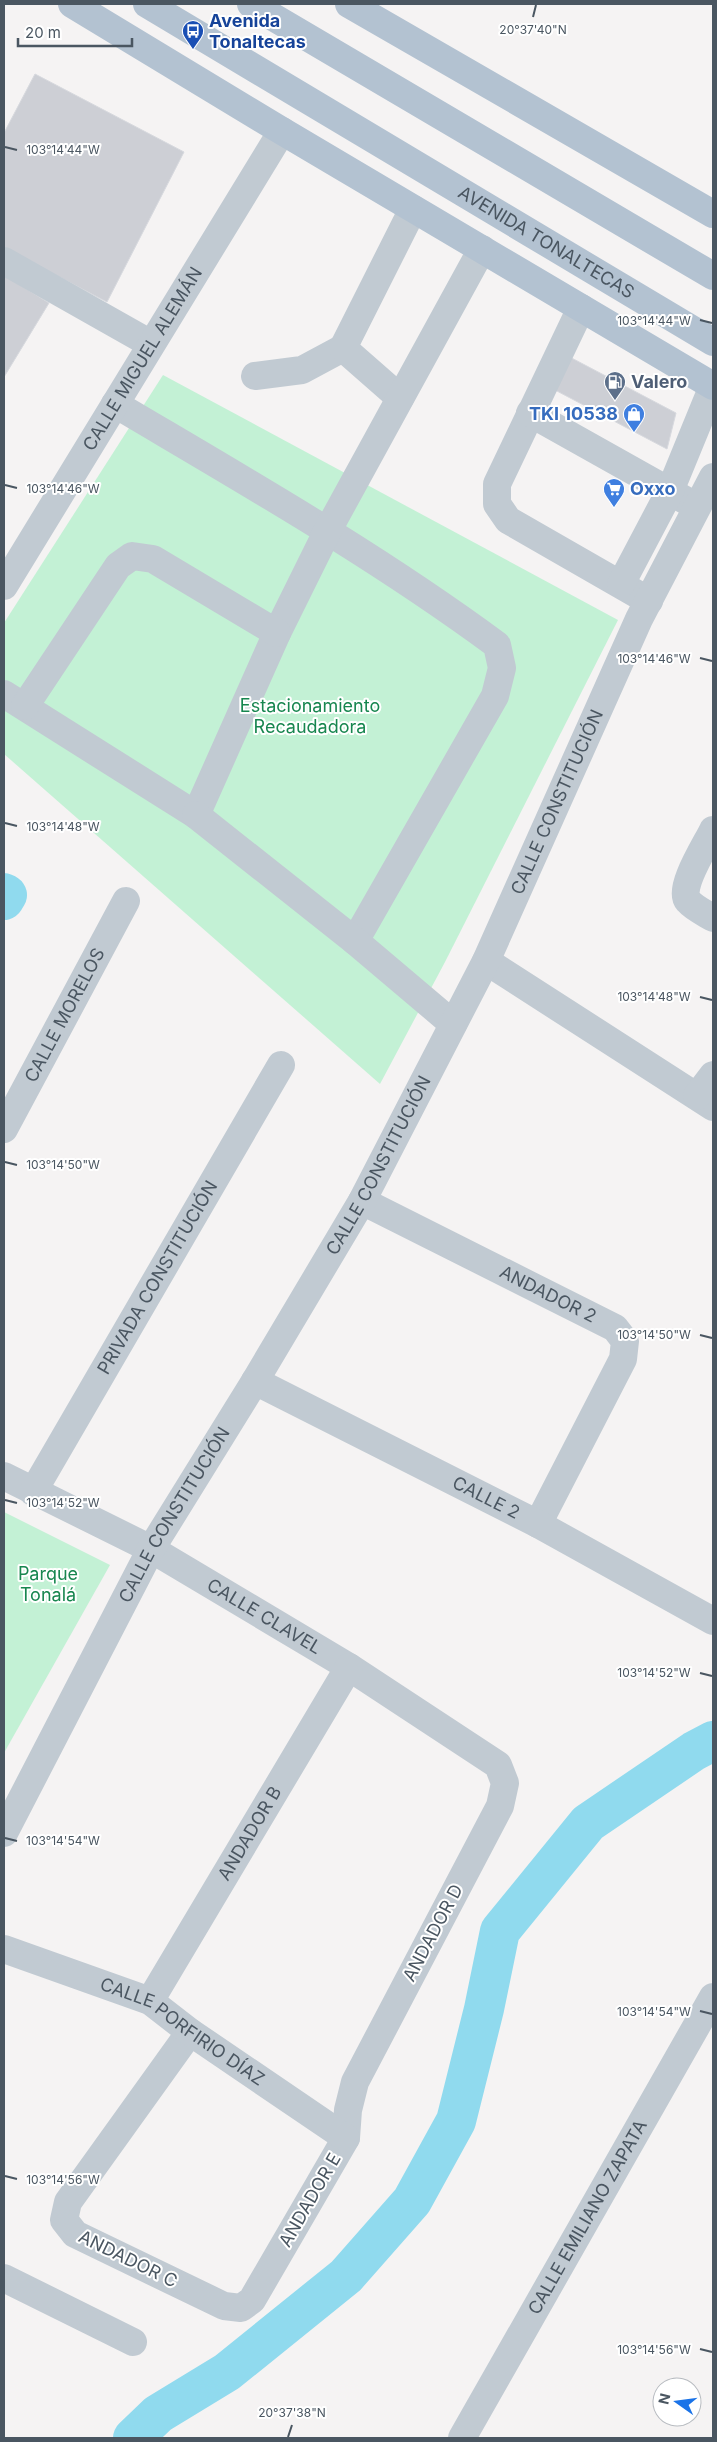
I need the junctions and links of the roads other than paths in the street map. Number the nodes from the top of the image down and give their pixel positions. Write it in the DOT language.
graph roads {
  1 [pos="72,4"];
  2 [pos="147,4"];
  3 [pos="250,4"];
  4 [pos="348,4"];
  5 [pos="282,131"];
  6 [pos="414,209"];
  7 [pos="713,214"];
  8 [pos="482,249"];
  9 [pos="4,261"];
  10 [pos="713,276"];
  11 [pos="582,308"];
  12 [pos="713,342"];
  13 [pos="151,344"];
  14 [pos="343,348"];
  15 [pos="256,376"];
  16 [pos="713,386"];
  17 [pos="400,398"];
  18 [pos="115,404"];
  19 [pos="530,412"];
  20 [pos="713,477"];
  21 [pos="670,492"];
  22 [pos="698,507"];
  23 [pos="328,530"];
  24 [pos="621,584"];
  25 [pos="4,586"];
  26 [pos="649,601"];
  27 [pos="277,633"];
  28 [pos="14,700"];
  29 [pos="196,815"];
  30 [pos="713,830"];
  31 [pos="126,901"];
  32 [pos="713,918"];
  33 [pos="355,940"];
  34 [pos="486,961"];
  35 [pos="453,1024"];
  36 [pos="281,1065"];
  37 [pos="713,1075"];
  38 [pos="705,1102"];
  39 [pos="4,1129"];
  40 [pos="362,1201"];
  41 [pos="255,1381"];
  42 [pos="4,1476"];
  43 [pos="34,1492"];
  44 [pos="538,1524"];
  45 [pos="151,1549"];
  46 [pos="713,1621"];
  47 [pos="349,1667"];
  48 [pos="505,1783"];
  49 [pos="4,1832"];
  50 [pos="4,1949"];
  51 [pos="713,1997"];
  52 [pos="150,2001"];
  53 [pos="190,2032"];
  54 [pos="355,2082"];
  55 [pos="346,2138"];
  56 [pos="4,2278"];
  57 [pos="241,2308"];
  58 [pos="132,2342"];
  59 [pos="464,2438"];
  1 -- 5 [label="main road"];
  2 -- 12 [label="main road, AVENIDA TONALTECAS"];
  3 -- 10 [label="main road"];
  4 -- 7 [label="main road"];
  5 -- 6 [label="main road"];
  5 -- 13 [label="street, CALLE MIGUEL ALEMÁN"];
  6 -- 8 [label="main road"];
  6 -- 14 [label="street"];
  8 -- 11 [label="main road"];
  8 -- 17 [label="street"];
  9 -- 13 [label="street"];
  11 -- 16 [label="main road"];
  11 -- 19 [label="street"];
  13 -- 18 [label="street, CALLE MIGUEL ALEMÁN"];
  14 -- 15 [label="street"];
  14 -- 17 [label="street"];
  16 -- 21 [label="street"];
  17 -- 23 [label="street"];
  18 -- 23 [label="street"];
  18 -- 25 [label="street, CALLE MIGUEL ALEMÁN"];
  19 -- 21 [label="street"];
  19 -- 24 [label="street"];
  20 -- 22 [label="street, CALLE CONSTITUCIÓN"];
  21 -- 22 [label="street"];
  21 -- 24 [label="street"];
  22 -- 26 [label="street, CALLE CONSTITUCIÓN"];
  23 -- 27 [label="street"];
  23 -- 33 [label="street"];
  24 -- 26 [label="street"];
  26 -- 34 [label="street, CALLE CONSTITUCIÓN"];
  27 -- 28 [label="street"];
  27 -- 29 [label="street"];
  28 -- 29 [label="street"];
  29 -- 33 [label="street"];
  30 -- 32 [label="street"];
  31 -- 39 [label="street, CALLE MORELOS"];
  33 -- 35 [label="street"];
  34 -- 35 [label="street, CALLE CONSTITUCIÓN"];
  34 -- 38 [label="street"];
  35 -- 40 [label="street, CALLE CONSTITUCIÓN"];
  36 -- 43 [label="street, PRIVADA CONSTITUCIÓN"];
  37 -- 38 [label="street"];
  40 -- 41 [label="street, CALLE CONSTITUCIÓN"];
  40 -- 44 [label="street, ANDADOR 2"];
  41 -- 44 [label="street, CALLE 2"];
  41 -- 45 [label="street, CALLE CONSTITUCIÓN"];
  42 -- 43 [label="street, CALLE CLAVEL"];
  43 -- 45 [label="street, CALLE CLAVEL"];
  44 -- 46 [label="street, CALLE 2"];
  45 -- 47 [label="street, CALLE CLAVEL"];
  45 -- 49 [label="street, CALLE CONSTITUCIÓN"];
  47 -- 48 [label="street, CALLE CLAVEL"];
  47 -- 52 [label="street, ANDADOR B"];
  48 -- 54 [label="street, ANDADOR D"];
  50 -- 52 [label="street, CALLE PORFIRIO DÍAZ"];
  51 -- 59 [label="street, CALLE EMILIANO ZAPATA"];
  52 -- 53 [label="street, CALLE PORFIRIO DÍAZ"];
  53 -- 55 [label="street, CALLE PORFIRIO DÍAZ"];
  53 -- 57 [label="street, ANDADOR C"];
  54 -- 55 [label="street, ANDADOR E"];
  55 -- 57 [label="street, ANDADOR E"];
  56 -- 58 [label="street"];
}
